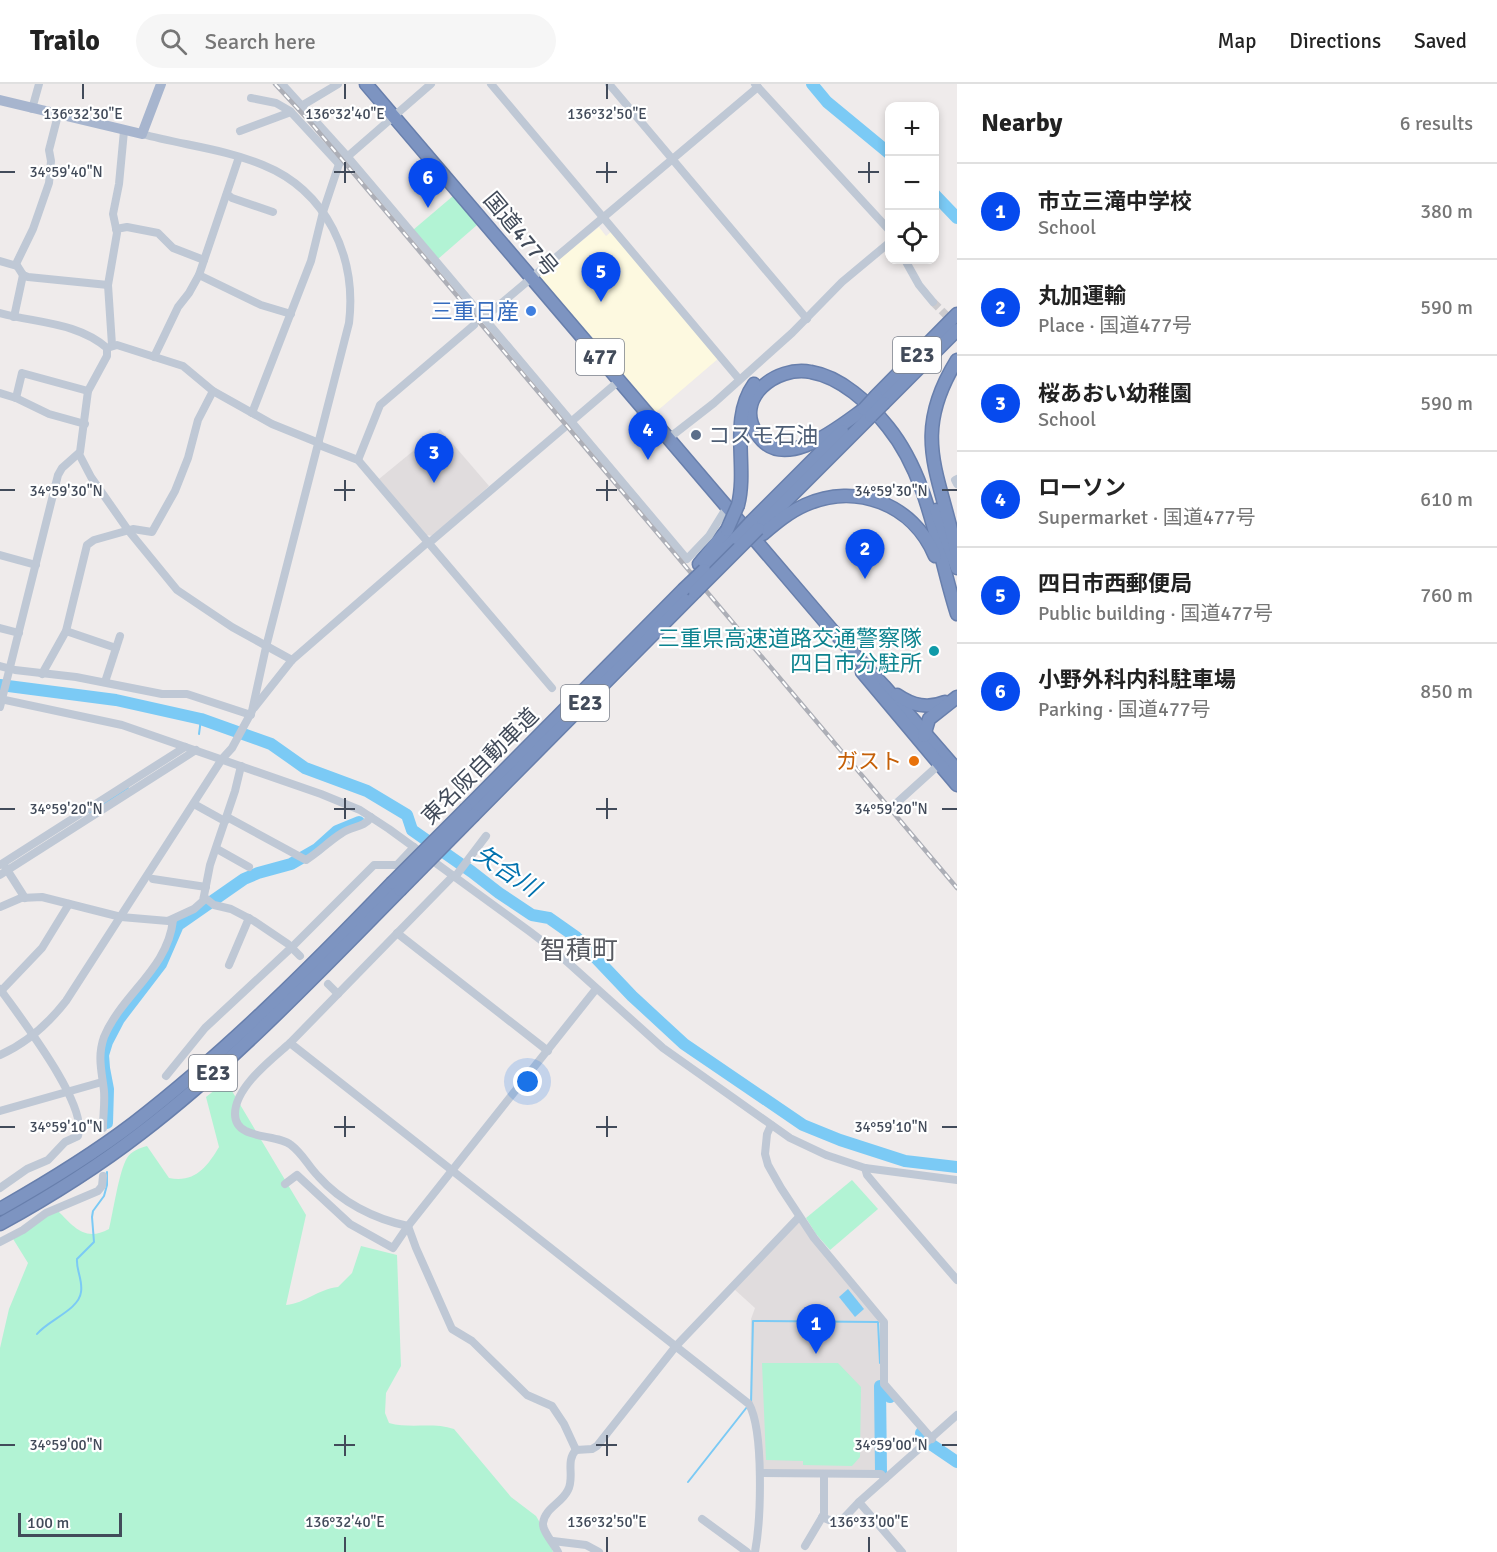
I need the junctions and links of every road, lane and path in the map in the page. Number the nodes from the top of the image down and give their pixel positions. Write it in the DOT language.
graph roads {
  1 [pos="39,84"];
  2 [pos="161,84"];
  3 [pos="282,84"];
  4 [pos="338,84"];
  5 [pos="366,84"];
  6 [pos="431,84"];
  7 [pos="491,84"];
  8 [pos="609,84"];
  9 [pos="757,85"];
  10 [pos="251,98"];
  11 [pos="0,100"];
  12 [pos="303,105"];
  13 [pos="32,108"];
  14 [pos="291,112"];
  15 [pos="58,115"];
  16 [pos="394,116"];
  17 [pos="124,131"];
  18 [pos="240,131"];
  19 [pos="142,134"];
  20 [pos="347,156"];
  21 [pos="239,158"];
  22 [pos="672,158"];
  23 [pos="339,164"];
  24 [pos="227,194"];
  25 [pos="273,212"];
  26 [pos="323,212"];
  27 [pos="604,217"];
  28 [pos="885,226"];
  29 [pos="116,229"];
  30 [pos="885,246"];
  31 [pos="204,260"];
  32 [pos="0,261"];
  33 [pos="907,264"];
  34 [pos="17,266"];
  35 [pos="23,274"];
  36 [pos="199,274"];
  37 [pos="531,278"];
  38 [pos="108,285"];
  39 [pos="933,302"];
  40 [pos="0,313"];
  41 [pos="291,314"];
  42 [pos="957,314"];
  43 [pos="14,317"];
  44 [pos="484,318"];
  45 [pos="807,319"];
  46 [pos="474,325"];
  47 [pos="957,330"];
  48 [pos="109,346"];
  49 [pos="154,357"];
  50 [pos="957,360"];
  51 [pos="739,379"];
  52 [pos="620,380"];
  53 [pos="88,391"];
  54 [pos="213,391"];
  55 [pos="0,393"];
  56 [pos="16,398"];
  57 [pos="880,399"];
  58 [pos="867,412"];
  59 [pos="252,413"];
  60 [pos="572,422"];
  61 [pos="85,424"];
  62 [pos="669,438"];
  63 [pos="319,444"];
  64 [pos="79,454"];
  65 [pos="358,460"];
  66 [pos="957,479"];
  67 [pos="957,484"];
  68 [pos="732,506"];
  69 [pos="758,528"];
  70 [pos="128,530"];
  71 [pos="731,534"];
  72 [pos="429,542"];
  73 [pos="957,553"];
  74 [pos="0,555"];
  75 [pos="36,566"];
  76 [pos="957,568"];
  77 [pos="705,570"];
  78 [pos="948,587"];
  79 [pos="686,589"];
  80 [pos="957,614"];
  81 [pos="0,628"];
  82 [pos="832,630"];
  83 [pos="66,631"];
  84 [pos="20,633"];
  85 [pos="120,636"];
  86 [pos="266,647"];
  87 [pos="116,648"];
  88 [pos="291,660"];
  89 [pos="0,666"];
  90 [pos="10,670"];
  91 [pos="42,674"];
  92 [pos="105,682"];
  93 [pos="884,686"];
  94 [pos="552,688"];
  95 [pos="957,696"];
  96 [pos="2,701"];
  97 [pos="252,713"];
  98 [pos="924,731"];
  99 [pos="184,747"];
  100 [pos="925,749"];
  101 [pos="196,750"];
  102 [pos="947,758"];
  103 [pos="222,759"];
  104 [pos="241,766"];
  105 [pos="957,770"];
  106 [pos="957,785"];
  107 [pos="194,804"];
  108 [pos="890,809"];
  109 [pos="470,812"];
  110 [pos="371,817"];
  111 [pos="226,818"];
  112 [pos="486,836"];
  113 [pos="414,847"];
  114 [pos="217,849"];
  115 [pos="3,867"];
  116 [pos="249,867"];
  117 [pos="455,876"];
  118 [pos="153,879"];
  119 [pos="206,886"];
  120 [pos="396,886"];
  121 [pos="25,897"];
  122 [pos="209,900"];
  123 [pos="69,904"];
  124 [pos="0,907"];
  125 [pos="122,917"];
  126 [pos="249,918"];
  127 [pos="173,920"];
  128 [pos="397,933"];
  129 [pos="292,947"];
  130 [pos="300,956"];
  131 [pos="230,965"];
  132 [pos="328,984"];
  133 [pos="596,989"];
  134 [pos="0,991"];
  135 [pos="338,994"];
  136 [pos="33,1036"];
  137 [pos="290,1043"];
  138 [pos="548,1051"];
  139 [pos="0,1055"];
  140 [pos="166,1076"];
  141 [pos="102,1082"];
  142 [pos="69,1092"];
  143 [pos="0,1111"];
  144 [pos="771,1125"];
  145 [pos="103,1128"];
  146 [pos="866,1168"];
  147 [pos="453,1171"];
  148 [pos="103,1176"];
  149 [pos="957,1180"];
  150 [pos="285,1184"];
  151 [pos="0,1186"];
  152 [pos="331,1187"];
  153 [pos="322,1198"];
  154 [pos="0,1209"];
  155 [pos="799,1217"];
  156 [pos="0,1224"];
  157 [pos="408,1226"];
  158 [pos="0,1242"];
  159 [pos="957,1280"];
  160 [pos="676,1346"];
  161 [pos="957,1415"];
  162 [pos="930,1440"];
  163 [pos="576,1450"];
  164 [pos="760,1473"];
  165 [pos="824,1473"];
  166 [pos="885,1479"];
  167 [pos="859,1502"];
  168 [pos="822,1517"];
  169 [pos="702,1519"];
  170 [pos="553,1541"];
  171 [pos="805,1546"];
  172 [pos="558,1552"];
  173 [pos="599,1552"];
  174 [pos="747,1552"];
  175 [pos="755,1552"];
  176 [pos="902,1552"];
  1 -- 13 [label="street"];
  2 -- 19 [label="main road"];
  3 -- 12 [label="street"];
  4 -- 12 [label="street"];
  5 -- 16 [label="highway, 国道477号 / 477"];
  6 -- 16 [label="street"];
  7 -- 27 [label="street"];
  8 -- 22 [label="street"];
  9 -- 22 [label="street"];
  9 -- 28 [label="street"];
  10 -- 14 [label="street"];
  11 -- 13 [label="main road"];
  12 -- 20 [label="street"];
  13 -- 15 [label="main road"];
  14 -- 18 [label="street"];
  14 -- 23 [label="street"];
  15 -- 17 [label="main road"];
  15 -- 34 [label="street"];
  16 -- 20 [label="street"];
  16 -- 37 [label="highway, 国道477号 / 477"];
  17 -- 19 [label="main road"];
  17 -- 29 [label="street"];
  19 -- 21 [label="street"];
  20 -- 23 [label="street"];
  20 -- 44 [label="street"];
  21 -- 24 [label="street"];
  21 -- 26 [label="street"];
  22 -- 27 [label="street"];
  22 -- 45 [label="street"];
  23 -- 26 [label="street"];
  24 -- 25 [label="street"];
  24 -- 31 [label="street"];
  26 -- 41 [label="street"];
  26 -- 63 [label="street"];
  27 -- 37 [label="street"];
  27 -- 51 [label="street"];
  29 -- 31 [label="street"];
  29 -- 38 [label="street"];
  30 -- 45 [label="street"];
  31 -- 36 [label="street"];
  32 -- 34 [label="street"];
  33 -- 39 [label="street"];
  34 -- 35 [label="street"];
  35 -- 38 [label="street"];
  35 -- 43 [label="street"];
  36 -- 41 [label="street"];
  36 -- 49 [label="street"];
  37 -- 44 [label="street"];
  37 -- 52 [label="highway, 国道477号 / 477"];
  38 -- 48 [label="street"];
  40 -- 43 [label="street"];
  41 -- 59 [label="street"];
  42 -- 57 [label="highway, 東名阪自動車道 / E23"];
  43 -- 48 [label="street"];
  44 -- 60 [label="street"];
  45 -- 51 [label="street"];
  46 -- 65 [label="street"];
  47 -- 57 [label="highway, 東名阪自動車道 / E23"];
  48 -- 49 [label="street"];
  48 -- 53 [label="street"];
  49 -- 54 [label="street"];
  50 -- 73 [label="highway"];
  51 -- 62 [label="street"];
  52 -- 60 [label="street"];
  52 -- 62 [label="highway, 国道477号 / 477"];
  53 -- 56 [label="street"];
  53 -- 61 [label="street"];
  54 -- 59 [label="street"];
  54 -- 70 [label="street"];
  55 -- 56 [label="street"];
  56 -- 61 [label="street"];
  57 -- 58 [label="highway, 東名阪自動車道, bridge"];
  58 -- 69 [label="highway, 東名阪自動車道"];
  58 -- 78 [label="highway"];
  59 -- 63 [label="street"];
  60 -- 68 [label="street"];
  60 -- 72 [label="street"];
  61 -- 64 [label="street"];
  62 -- 68 [label="highway, 国道477号 / 477"];
  63 -- 65 [label="street"];
  63 -- 86 [label="street"];
  64 -- 70 [label="street"];
  64 -- 75 [label="street"];
  65 -- 72 [label="street"];
  66 -- 67 [label="street"];
  68 -- 71 [label="highway, bridge"];
  68 -- 76 [label="highway"];
  68 -- 82 [label="highway, 国道477号 / 477"];
  69 -- 71 [label="highway, 東名阪自動車道, bridge"];
  69 -- 77 [label="highway, 東名阪自動車道, bridge"];
  69 -- 78 [label="highway"];
  70 -- 83 [label="street"];
  70 -- 86 [label="street"];
  71 -- 77 [label="highway, 東名阪自動車道"];
  72 -- 88 [label="street"];
  72 -- 94 [label="street"];
  74 -- 75 [label="street"];
  75 -- 84 [label="street"];
  77 -- 79 [label="highway, 東名阪自動車道, bridge"];
  78 -- 80 [label="highway"];
  79 -- 109 [label="highway, 東名阪自動車道 / E23"];
  79 -- 109 [label="highway, 東名阪自動車道 / E23"];
  81 -- 84 [label="street"];
  82 -- 93 [label="highway, 国道477号 / 477"];
  82 -- 100 [label="highway, 国道477号 / 477"];
  83 -- 87 [label="street"];
  83 -- 91 [label="street"];
  84 -- 90 [label="street"];
  85 -- 87 [label="street"];
  86 -- 88 [label="street"];
  86 -- 97 [label="street"];
  87 -- 92 [label="street"];
  88 -- 97 [label="street"];
  89 -- 90 [label="street"];
  90 -- 91 [label="street"];
  90 -- 96 [label="street"];
  91 -- 92 [label="street"];
  92 -- 97 [label="street"];
  93 -- 95 [label="highway"];
  93 -- 98 [label="highway, 国道477号 / 477"];
  95 -- 98 [label="highway"];
  96 -- 99 [label="street"];
  97 -- 103 [label="street"];
  98 -- 100 [label="highway"];
  98 -- 102 [label="highway, 国道477号 / 477"];
  99 -- 101 [label="street"];
  99 -- 115 [label="street"];
  100 -- 102 [label="highway"];
  101 -- 103 [label="street"];
  101 -- 115 [label="street"];
  102 -- 105 [label="highway, 国道477号 / 477"];
  102 -- 106 [label="highway, 国道477号 / 477"];
  102 -- 108 [label="street"];
  103 -- 104 [label="street"];
  103 -- 107 [label="street"];
  104 -- 110 [label="street"];
  104 -- 111 [label="street"];
  107 -- 111 [label="street"];
  107 -- 125 [label="street"];
  109 -- 120 [label="highway, 東名阪自動車道 / E23, bridge"];
  110 -- 111 [label="street"];
  110 -- 113 [label="street"];
  111 -- 114 [label="street"];
  112 -- 117 [label="street"];
  113 -- 117 [label="street"];
  113 -- 129 [label="street"];
  114 -- 116 [label="street"];
  114 -- 119 [label="street"];
  115 -- 121 [label="street"];
  117 -- 128 [label="street"];
  117 -- 133 [label="street"];
  118 -- 119 [label="street"];
  119 -- 122 [label="street"];
  120 -- 154 [label="highway, 東名阪自動車道 / E23"];
  120 -- 156 [label="highway, 東名阪自動車道 / E23"];
  121 -- 123 [label="street"];
  121 -- 124 [label="street"];
  122 -- 126 [label="street"];
  122 -- 127 [label="street"];
  123 -- 125 [label="street"];
  123 -- 134 [label="street"];
  125 -- 127 [label="street"];
  125 -- 136 [label="street"];
  126 -- 129 [label="street"];
  126 -- 131 [label="street"];
  127 -- 141 [label="street"];
  128 -- 135 [label="street"];
  128 -- 138 [label="street"];
  129 -- 130 [label="street"];
  129 -- 140 [label="street"];
  132 -- 135 [label="street"];
  133 -- 138 [label="street"];
  133 -- 144 [label="street"];
  134 -- 136 [label="street"];
  135 -- 137 [label="street"];
  136 -- 139 [label="street"];
  136 -- 142 [label="street"];
  137 -- 147 [label="street"];
  137 -- 152 [label="street"];
  138 -- 147 [label="street"];
  141 -- 142 [label="street"];
  141 -- 145 [label="street"];
  142 -- 143 [label="street"];
  142 -- 151 [label="street"];
  144 -- 146 [label="street"];
  144 -- 155 [label="street"];
  146 -- 149 [label="street"];
  146 -- 159 [label="street"];
  147 -- 157 [label="street"];
  147 -- 160 [label="street"];
  148 -- 158 [label="street"];
  150 -- 153 [label="street"];
  152 -- 153 [label="street"];
  152 -- 157 [label="street"];
  153 -- 157 [label="street"];
  155 -- 160 [label="street"];
  155 -- 162 [label="street"];
  157 -- 163 [label="street"];
  160 -- 163 [label="street"];
  160 -- 164 [label="street"];
  161 -- 162 [label="street"];
  162 -- 166 [label="street"];
  163 -- 170 [label="street"];
  164 -- 165 [label="street"];
  164 -- 175 [label="street"];
  165 -- 166 [label="street"];
  165 -- 168 [label="street"];
  166 -- 167 [label="street"];
  167 -- 168 [label="street"];
  167 -- 176 [label="street"];
  168 -- 171 [label="street"];
  169 -- 174 [label="street"];
  170 -- 172 [label="street"];
  170 -- 173 [label="street"];
}
